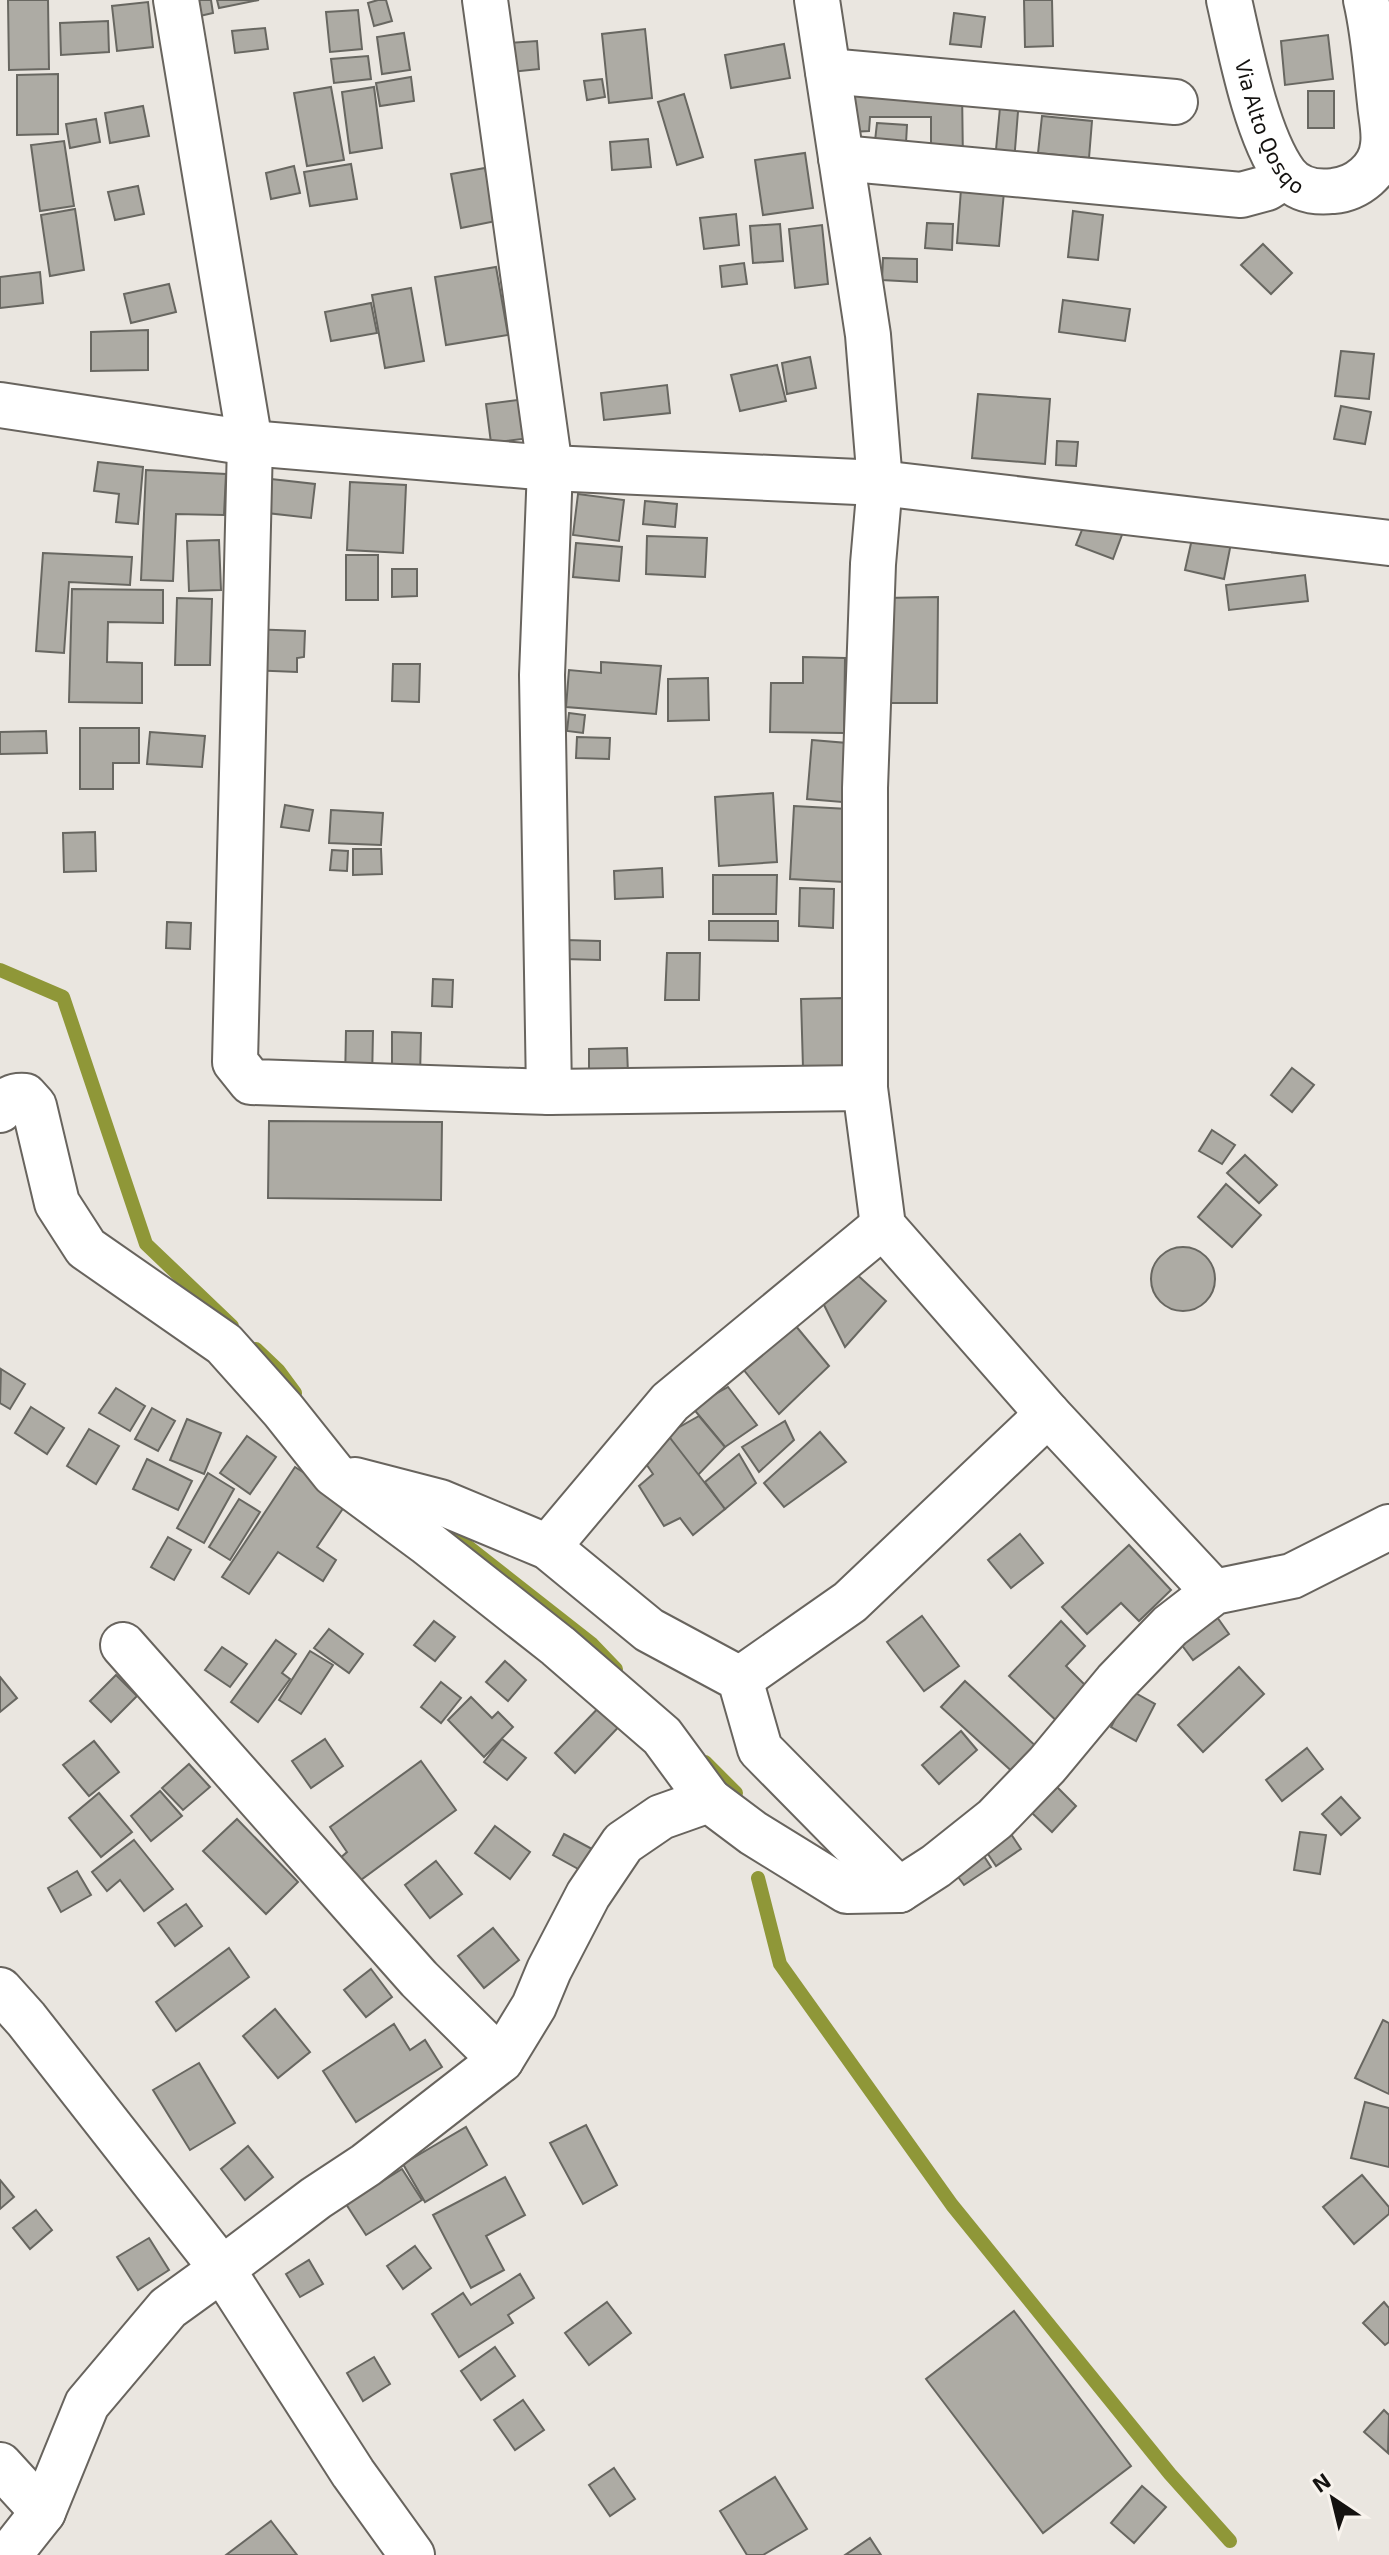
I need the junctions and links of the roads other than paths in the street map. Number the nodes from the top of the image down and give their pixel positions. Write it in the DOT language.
graph roads {
  1 [pos="176,0"];
  2 [pos="485,0"];
  3 [pos="817,0"];
  4 [pos="1229,0"];
  5 [pos="1366,0"];
  6 [pos="828,71"];
  7 [pos="1175,102"];
  8 [pos="841,158"];
  9 [pos="1286,176"];
  10 [pos="0,405"];
  11 [pos="250,443"];
  12 [pos="550,468"];
  13 [pos="880,483"];
  14 [pos="1389,543"];
  15 [pos="865,1088"];
  16 [pos="549,1092"];
  17 [pos="0,1110"];
  18 [pos="883,1226"];
  19 [pos="1048,1414"];
  20 [pos="334,1474"];
  21 [pos="1389,1527"];
  22 [pos="548,1547"];
  23 [pos="1214,1592"];
  24 [pos="123,1645"];
  25 [pos="740,1679"];
  26 [pos="709,1800"];
  27 [pos="899,1890"];
  28 [pos="0,1990"];
  29 [pos="501,2060"];
  30 [pos="222,2269"];
  31 [pos="0,2465"];
  32 [pos="43,2512"];
  33 [pos="9,2555"];
  34 [pos="412,2555"];
  1 -- 11 [label="street"];
  2 -- 12 [label="street"];
  3 -- 6 [label="street"];
  4 -- 9 [label="street, Via Alto Qosqo"];
  5 -- 9 [label="street, Via Alto Qosqo"];
  6 -- 7 [label="street"];
  6 -- 8 [label="street"];
  8 -- 9 [label="street"];
  8 -- 13 [label="street"];
  10 -- 11 [label="street"];
  11 -- 12 [label="street"];
  11 -- 16 [label="street"];
  12 -- 13 [label="street"];
  12 -- 16 [label="street"];
  13 -- 14 [label="street"];
  13 -- 15 [label="street"];
  15 -- 16 [label="street"];
  15 -- 18 [label="street"];
  17 -- 20 [label="street"];
  18 -- 19 [label="street"];
  18 -- 22 [label="street"];
  19 -- 23 [label="street"];
  19 -- 25 [label="street"];
  20 -- 22 [label="street"];
  20 -- 26 [label="street"];
  21 -- 23 [label="street"];
  22 -- 25 [label="street"];
  23 -- 27 [label="street"];
  24 -- 29 [label="street"];
  25 -- 27 [label="street"];
  26 -- 27 [label="street"];
  26 -- 29 [label="street"];
  28 -- 30 [label="street"];
  29 -- 30 [label="street"];
  30 -- 32 [label="street"];
  30 -- 34 [label="street"];
  31 -- 32 [label="street"];
  32 -- 33 [label="street"];
}
